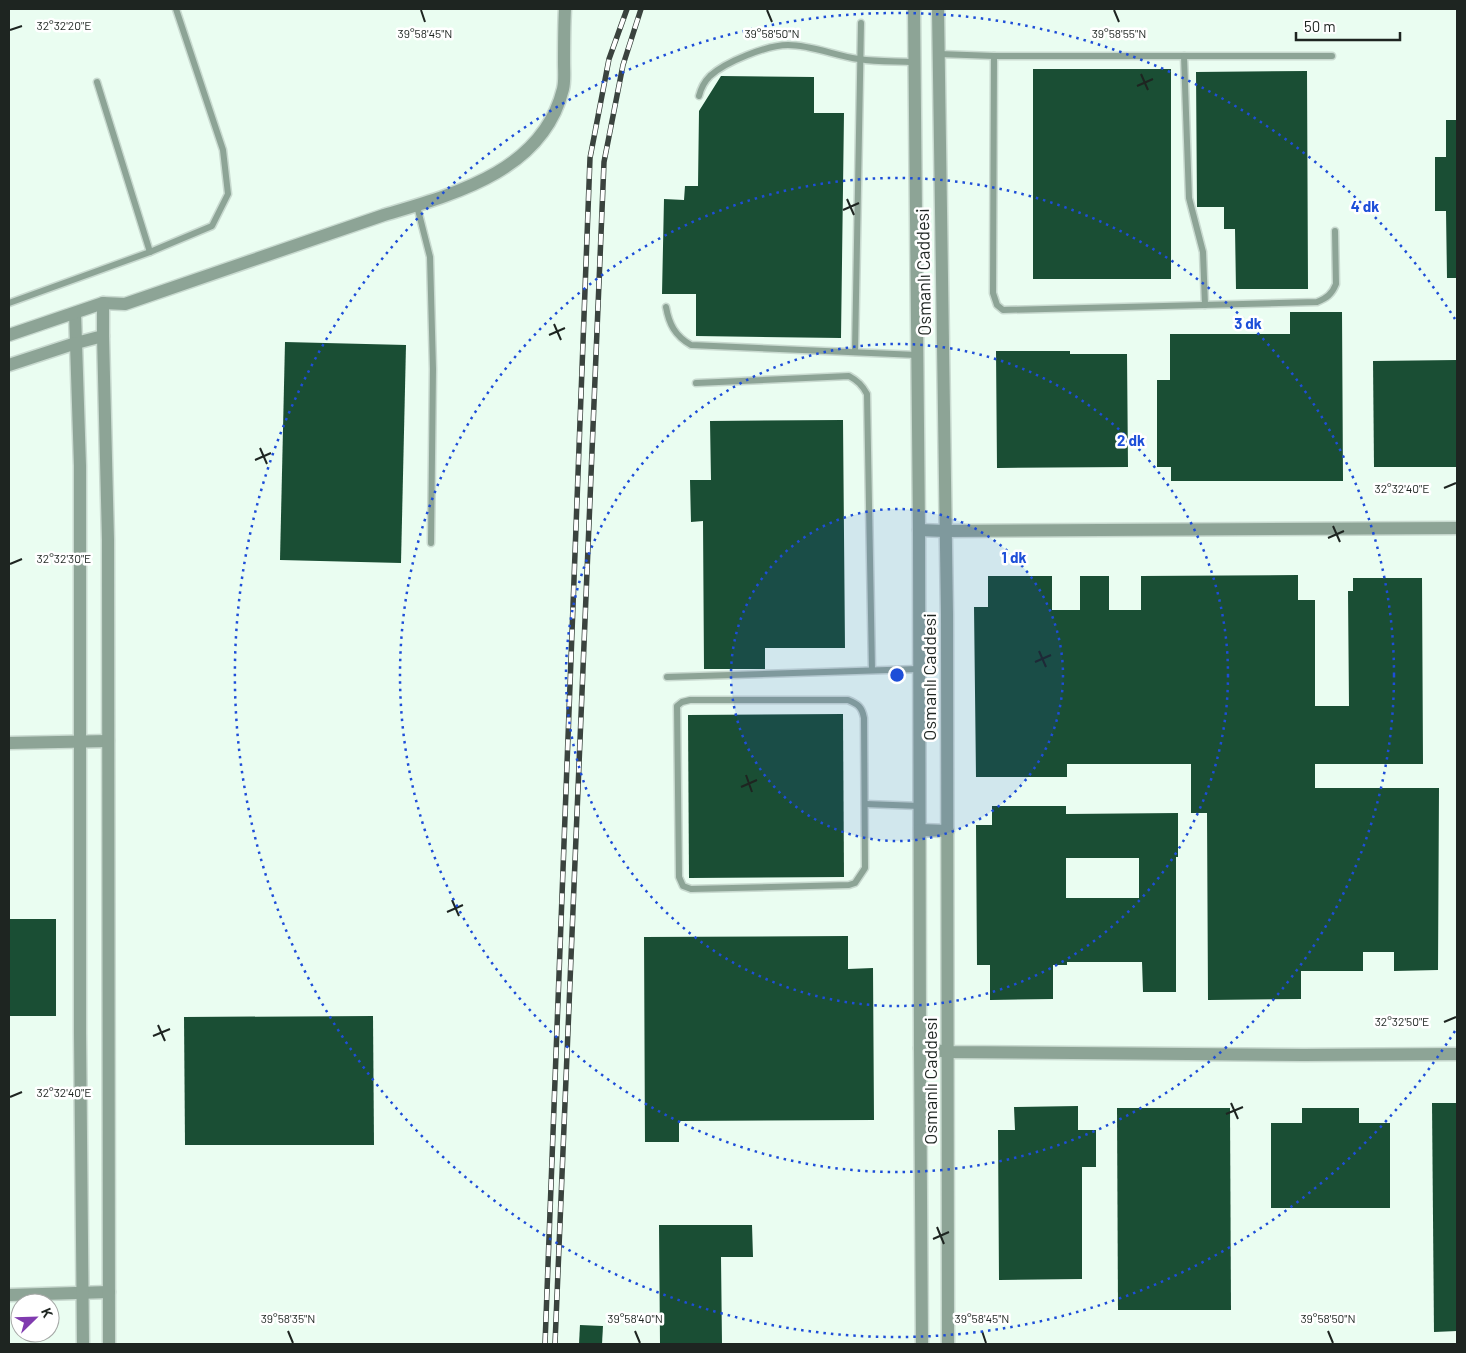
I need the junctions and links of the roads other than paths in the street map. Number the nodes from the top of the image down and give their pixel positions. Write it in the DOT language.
graph roads {
  1 [pos="176,9"];
  2 [pos="564,9"];
  3 [pos="914,9"];
  4 [pos="938,9"];
  5 [pos="861,23"];
  6 [pos="938,54"];
  7 [pos="994,56"];
  8 [pos="1184,56"];
  9 [pos="1332,56"];
  10 [pos="860,60"];
  11 [pos="913,62"];
  12 [pos="97,82"];
  13 [pos="699,96"];
  14 [pos="417,206"];
  15 [pos="1335,232"];
  16 [pos="150,252"];
  17 [pos="9,303"];
  18 [pos="104,303"];
  19 [pos="1205,305"];
  20 [pos="666,307"];
  21 [pos="76,313"];
  22 [pos="9,334"];
  23 [pos="103,336"];
  24 [pos="76,343"];
  25 [pos="855,352"];
  26 [pos="917,355"];
  27 [pos="9,365"];
  28 [pos="696,383"];
  29 [pos="1457,528"];
  30 [pos="919,530"];
  31 [pos="946,531"];
  32 [pos="431,543"];
  33 [pos="920,669"];
  34 [pos="872,670"];
  35 [pos="666,677"];
  36 [pos="81,741"];
  37 [pos="108,741"];
  38 [pos="9,743"];
  39 [pos="864,804"];
  40 [pos="920,806"];
  41 [pos="920,830"];
  42 [pos="948,830"];
  43 [pos="920,1048"];
  44 [pos="949,1052"];
  45 [pos="1457,1054"];
  46 [pos="109,1292"];
  47 [pos="83,1293"];
  48 [pos="9,1295"];
  49 [pos="83,1344"];
  50 [pos="109,1344"];
  51 [pos="922,1344"];
  52 [pos="948,1344"];
  1 -- 16 [label="lane"];
  2 -- 14 [label="street"];
  3 -- 11 [label="street"];
  4 -- 6 [label="street, Osmanlı Caddesi"];
  5 -- 10 [label="lane"];
  6 -- 7 [label="lane"];
  6 -- 31 [label="street, Osmanlı Caddesi"];
  7 -- 8 [label="lane"];
  7 -- 19 [label="lane"];
  8 -- 9 [label="lane"];
  8 -- 19 [label="lane"];
  10 -- 11 [label="lane"];
  10 -- 13 [label="lane"];
  10 -- 25 [label="lane"];
  11 -- 26 [label="street"];
  12 -- 16 [label="lane"];
  14 -- 18 [label="street"];
  14 -- 32 [label="lane"];
  15 -- 19 [label="lane"];
  16 -- 17 [label="lane"];
  18 -- 21 [label="street"];
  18 -- 23 [label="street"];
  20 -- 25 [label="lane"];
  21 -- 22 [label="street"];
  21 -- 24 [label="street"];
  23 -- 24 [label="street"];
  23 -- 37 [label="street"];
  24 -- 27 [label="street"];
  24 -- 36 [label="street"];
  25 -- 26 [label="lane"];
  26 -- 30 [label="street"];
  28 -- 34 [label="lane"];
  29 -- 31 [label="street"];
  30 -- 31 [label="street"];
  30 -- 33 [label="street"];
  31 -- 42 [label="street, Osmanlı Caddesi"];
  33 -- 34 [label="lane"];
  33 -- 40 [label="street"];
  34 -- 35 [label="lane"];
  36 -- 37 [label="street"];
  36 -- 38 [label="street"];
  36 -- 47 [label="street"];
  37 -- 46 [label="street"];
  39 -- 39 [label="lane"];
  39 -- 40 [label="lane"];
  40 -- 41 [label="street"];
  41 -- 42 [label="street"];
  41 -- 43 [label="street"];
  42 -- 44 [label="street, Osmanlı Caddesi"];
  43 -- 44 [label="street"];
  43 -- 51 [label="street"];
  44 -- 45 [label="street"];
  44 -- 52 [label="street, Osmanlı Caddesi"];
  46 -- 47 [label="street"];
  46 -- 50 [label="street"];
  47 -- 48 [label="street"];
  47 -- 49 [label="street"];
}
